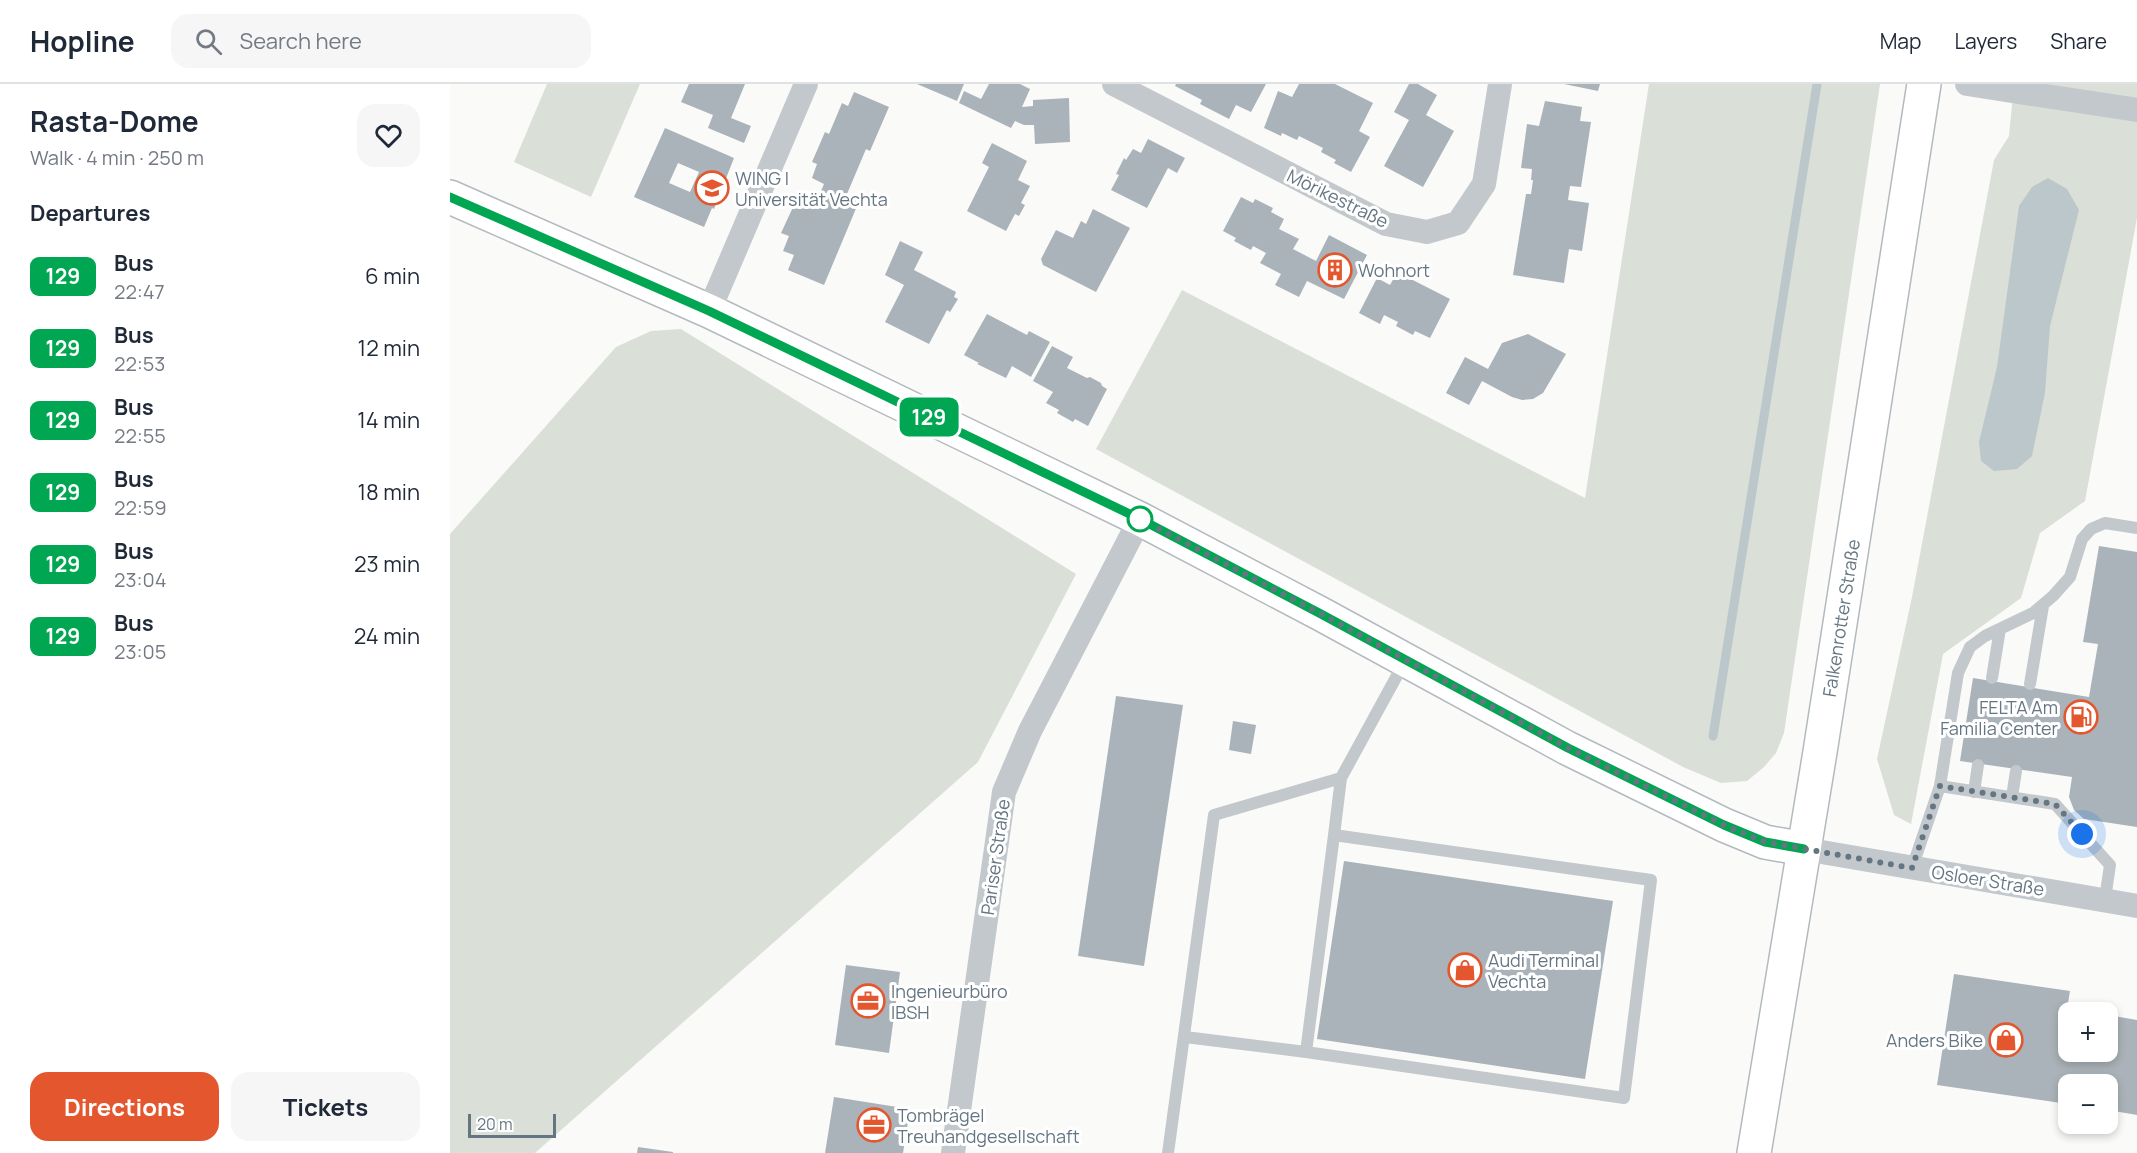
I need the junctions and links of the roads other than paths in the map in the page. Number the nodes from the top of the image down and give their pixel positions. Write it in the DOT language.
graph roads {
  1 [pos="806,84"];
  2 [pos="1500,84"];
  3 [pos="1924,84"];
  4 [pos="1967,84"];
  5 [pos="1121,85"];
  6 [pos="2137,110"];
  7 [pos="450,197"];
  8 [pos="709,311"];
  9 [pos="1140,519"];
  10 [pos="2137,528"];
  11 [pos="2043,606"];
  12 [pos="2000,629"];
  13 [pos="1406,660"];
  14 [pos="1992,678"];
  15 [pos="2030,684"];
  16 [pos="1978,765"];
  17 [pos="2016,771"];
  18 [pos="1341,778"];
  19 [pos="1940,786"];
  20 [pos="1974,792"];
  21 [pos="2012,797"];
  22 [pos="1334,835"];
  23 [pos="1804,849"];
  24 [pos="1912,868"];
  25 [pos="2105,899"];
  26 [pos="2137,906"];
  27 [pos="1185,1037"];
  28 [pos="1306,1052"];
  29 [pos="952,1153"];
  30 [pos="1168,1153"];
  31 [pos="1754,1153"];
  1 -- 8 [label="street"];
  2 -- 5 [label="street, Mörikestraße"];
  3 -- 23 [label="street, Falkenrotter Straße"];
  4 -- 6 [label="street"];
  7 -- 8 [label="street"];
  8 -- 9 [label="street"];
  9 -- 13 [label="street"];
  9 -- 29 [label="street, Pariser Straße"];
  10 -- 11 [label="lane"];
  11 -- 12 [label="lane"];
  11 -- 15 [label="lane"];
  12 -- 14 [label="lane"];
  12 -- 19 [label="lane"];
  13 -- 18 [label="lane"];
  13 -- 23 [label="street"];
  16 -- 20 [label="lane"];
  17 -- 21 [label="lane"];
  18 -- 22 [label="lane"];
  18 -- 27 [label="lane"];
  19 -- 20 [label="lane"];
  19 -- 24 [label="lane"];
  20 -- 21 [label="lane"];
  21 -- 25 [label="lane"];
  22 -- 28 [label="lane"];
  22 -- 28 [label="lane"];
  23 -- 24 [label="street, Osloer Straße"];
  23 -- 31 [label="street, Falkenrotter Straße"];
  24 -- 25 [label="street, Osloer Straße"];
  25 -- 26 [label="street, Osloer Straße"];
  27 -- 28 [label="lane"];
  27 -- 30 [label="lane"];
}
